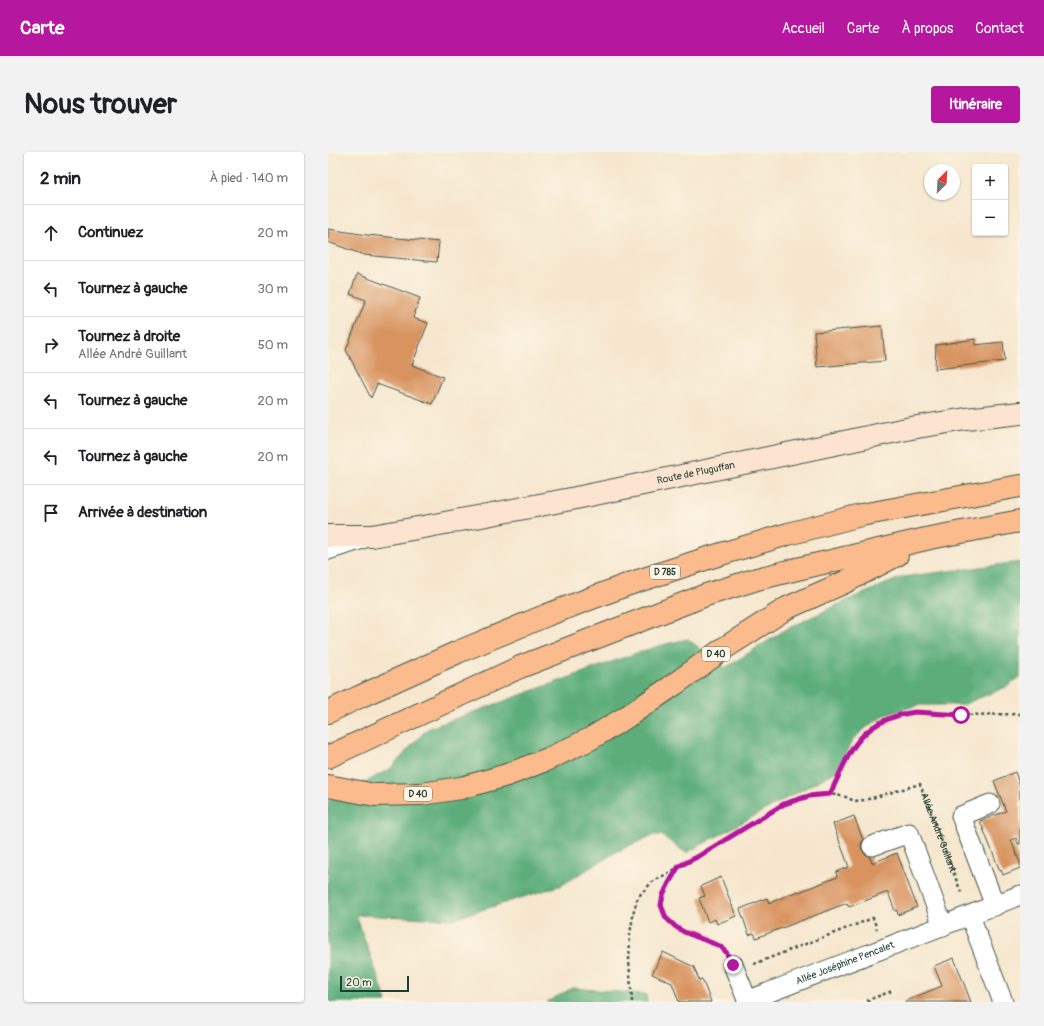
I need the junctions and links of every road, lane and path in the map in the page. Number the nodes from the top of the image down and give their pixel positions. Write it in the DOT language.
graph roads {
  1 [pos="1020,413"];
  2 [pos="1020,486"];
  3 [pos="1020,521"];
  4 [pos="328,536"];
  5 [pos="372,536"];
  6 [pos="930,538"];
  7 [pos="328,550"];
  8 [pos="328,712"];
  9 [pos="1020,714"];
  10 [pos="328,757"];
  11 [pos="328,786"];
  12 [pos="830,794"];
  13 [pos="990,804"];
  14 [pos="872,846"];
  15 [pos="679,866"];
  16 [pos="1020,895"];
  17 [pos="995,906"];
  18 [pos="970,916"];
  19 [pos="943,926"];
  20 [pos="885,948"];
  21 [pos="734,968"];
  22 [pos="892,991"];
  23 [pos="747,1001"];
  24 [pos="632,1002"];
  25 [pos="868,1002"];
  26 [pos="1003,1002"];
  1 -- 5 [label="main road, Route de Pluguffan"];
  2 -- 8 [label="highway, D 785"];
  3 -- 6 [label="highway"];
  4 -- 5 [label="main road, Route de Pluguffan"];
  5 -- 7 [label="street, Route de Pluguffan"];
  6 -- 10 [label="highway"];
  6 -- 11 [label="highway, D 40"];
  9 -- 12 [label="path"];
  12 -- 15 [label="path, Allée André Guillant"];
  12 -- 18 [label="path, Allée André Guillant"];
  13 -- 17 [label="street"];
  14 -- 19 [label="street"];
  15 -- 21 [label="path"];
  15 -- 24 [label="path, Allée André Guillant"];
  16 -- 17 [label="street, Allée Joséphine Pencalet"];
  17 -- 18 [label="street, Allée Joséphine Pencalet"];
  18 -- 19 [label="street, Allée Joséphine Pencalet"];
  18 -- 26 [label="street"];
  19 -- 20 [label="street, Allée Joséphine Pencalet"];
  20 -- 21 [label="path"];
  20 -- 23 [label="street, Allée Joséphine Pencalet"];
  21 -- 23 [label="street"];
  22 -- 25 [label="path"];
}
